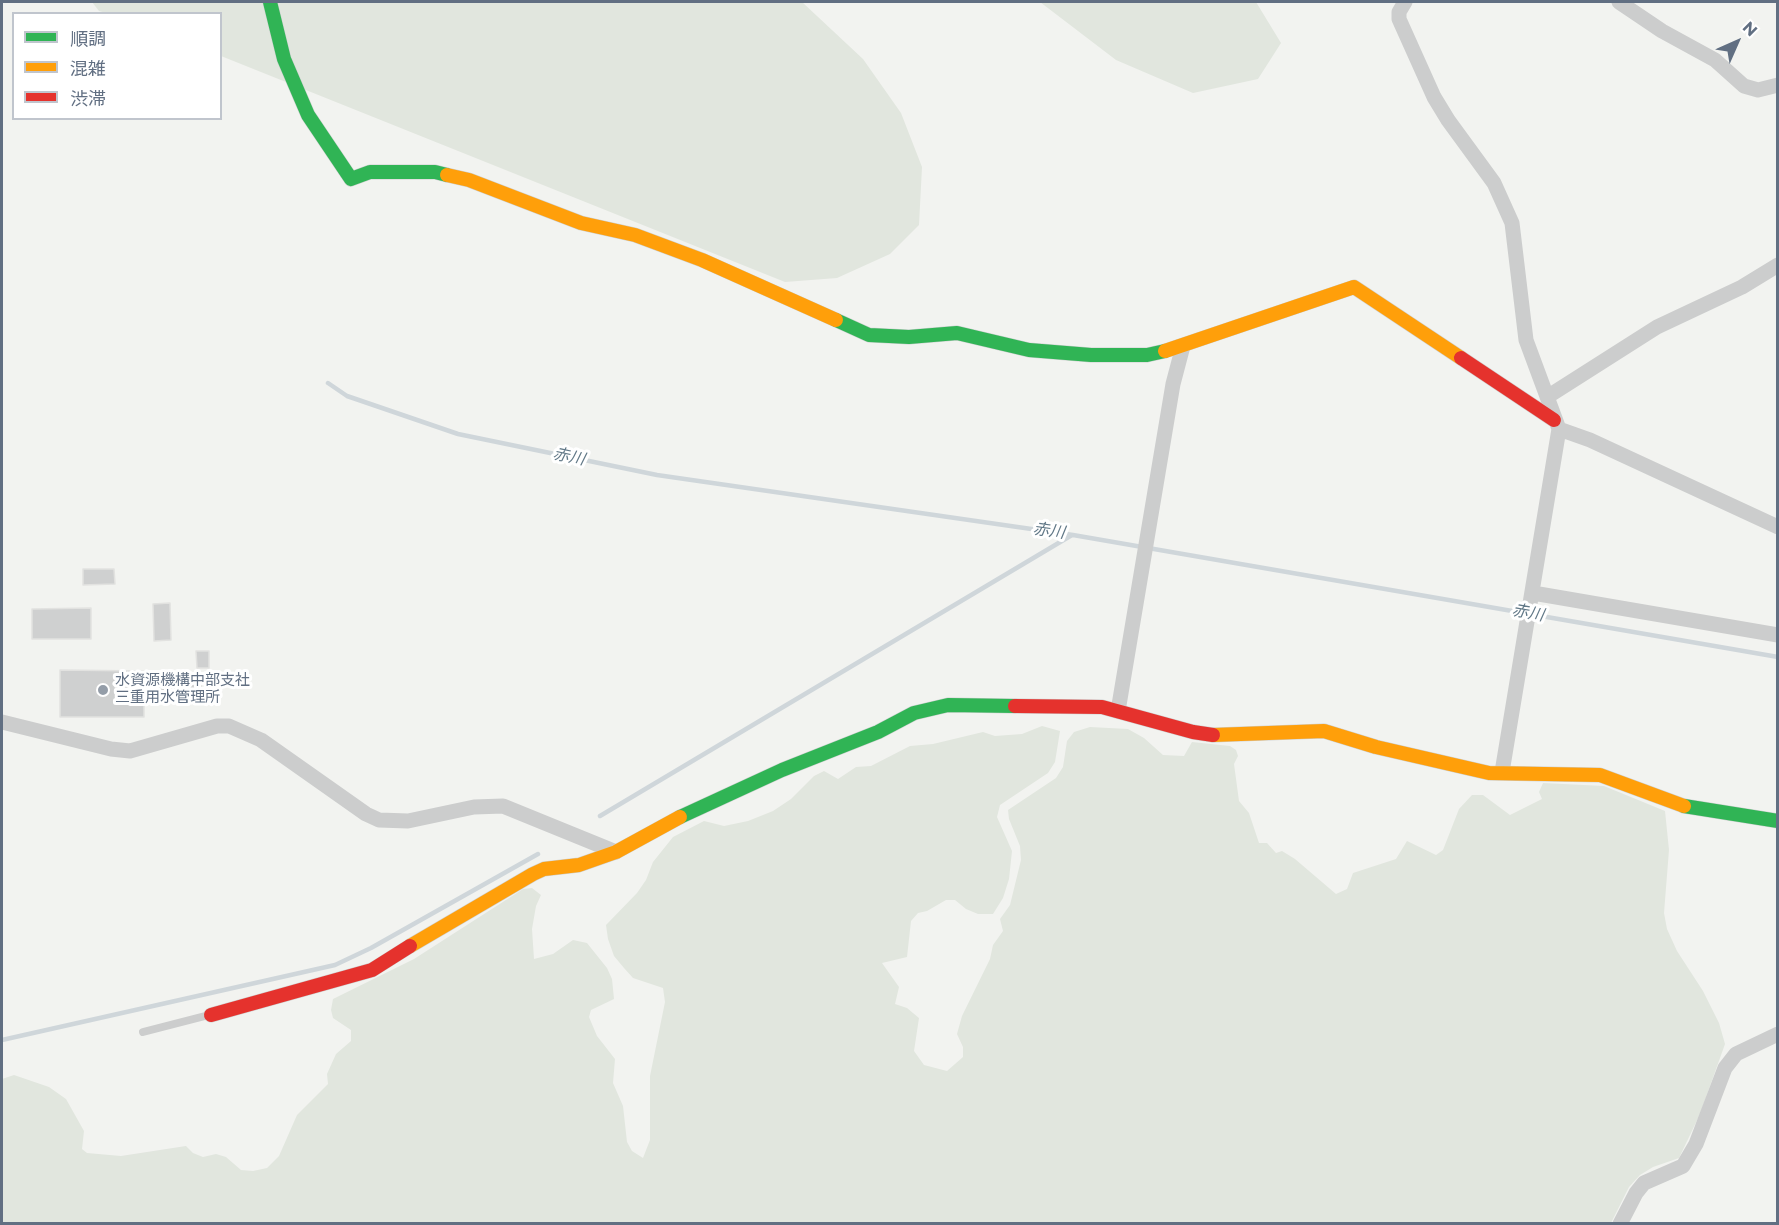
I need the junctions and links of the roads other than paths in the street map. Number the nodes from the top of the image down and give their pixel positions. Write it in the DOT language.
graph roads {
  1 [pos="270,2"];
  2 [pos="1404,2"];
  3 [pos="1619,2"];
  4 [pos="1778,85"];
  5 [pos="1777,268"];
  6 [pos="1183,346"];
  7 [pos="1547,397"];
  8 [pos="1557,425"];
  9 [pos="1778,527"];
  10 [pos="1532,598"];
  11 [pos="1778,635"];
  12 [pos="1118,711"];
  13 [pos="2,722"];
  14 [pos="1502,772"];
  15 [pos="1778,821"];
  16 [pos="616,852"];
  17 [pos="211,1015"];
  18 [pos="143,1032"];
  19 [pos="1778,1034"];
  20 [pos="1620,1224"];
  1 -- 6 [label="street"];
  2 -- 7 [label="street"];
  3 -- 4 [label="street"];
  5 -- 7 [label="street"];
  6 -- 8 [label="street"];
  6 -- 12 [label="street"];
  7 -- 8 [label="street"];
  8 -- 9 [label="street"];
  8 -- 10 [label="street"];
  10 -- 11 [label="street"];
  10 -- 14 [label="street"];
  12 -- 14 [label="street"];
  12 -- 16 [label="street"];
  13 -- 16 [label="street"];
  14 -- 15 [label="street"];
  16 -- 17 [label="street"];
  17 -- 18 [label="lane"];
  19 -- 20 [label="street"];
}
